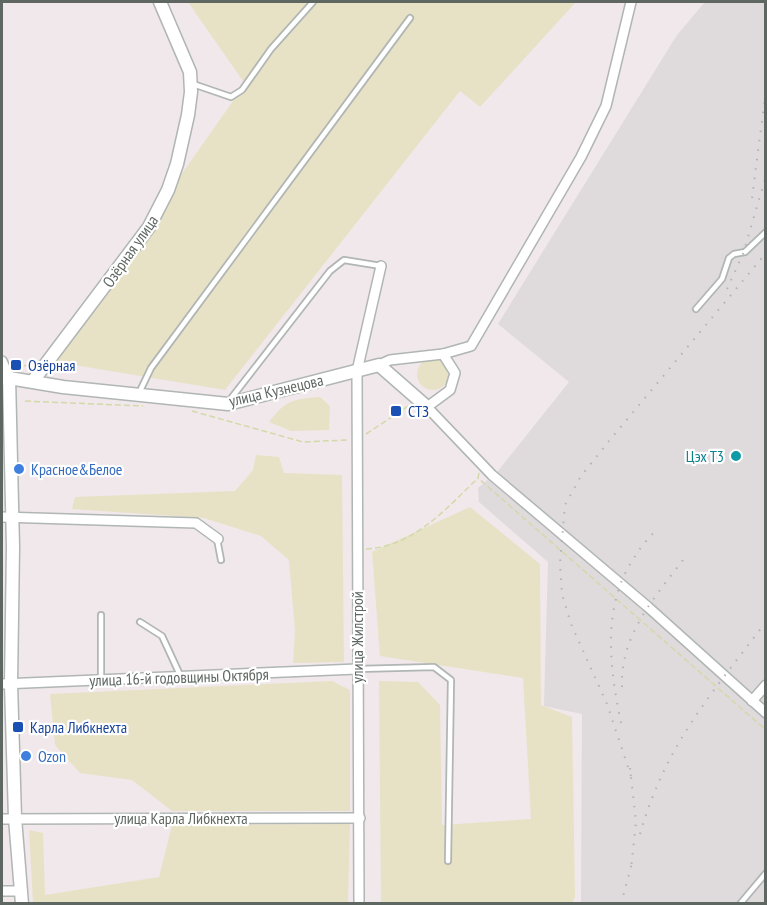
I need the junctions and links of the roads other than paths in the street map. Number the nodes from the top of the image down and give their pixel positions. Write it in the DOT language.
graph roads {
  1 [pos="160,2"];
  2 [pos="313,2"];
  3 [pos="632,2"];
  4 [pos="410,18"];
  5 [pos="191,83"];
  6 [pos="765,232"];
  7 [pos="381,266"];
  8 [pos="696,309"];
  9 [pos="443,354"];
  10 [pos="2,361"];
  11 [pos="379,365"];
  12 [pos="357,371"];
  13 [pos="5,377"];
  14 [pos="33,381"];
  15 [pos="139,393"];
  16 [pos="228,404"];
  17 [pos="428,407"];
  18 [pos="7,517"];
  19 [pos="220,560"];
  20 [pos="101,615"];
  21 [pos="140,622"];
  22 [pos="357,669"];
  23 [pos="182,676"];
  24 [pos="101,680"];
  25 [pos="6,684"];
  26 [pos="765,685"];
  27 [pos="752,701"];
  28 [pos="765,713"];
  29 [pos="360,818"];
  30 [pos="2,819"];
  31 [pos="15,819"];
  32 [pos="448,861"];
  33 [pos="765,873"];
  34 [pos="2,891"];
  35 [pos="22,897"];
  36 [pos="359,903"];
  37 [pos="740,903"];
  1 -- 5 [label="street, Озёрная улица"];
  2 -- 5 [label="lane"];
  3 -- 9 [label="street"];
  4 -- 15 [label="lane"];
  5 -- 14 [label="street, Озёрная улица"];
  6 -- 8 [label="lane"];
  7 -- 12 [label="street, улица Жилстрой"];
  7 -- 16 [label="lane"];
  9 -- 11 [label="street"];
  9 -- 17 [label="street"];
  10 -- 13 [label="street"];
  11 -- 12 [label="street, улица Кузнецова"];
  11 -- 17 [label="street"];
  12 -- 16 [label="street, улица Кузнецова"];
  12 -- 22 [label="street, улица Жилстрой"];
  13 -- 14 [label="street, улица Кузнецова"];
  13 -- 18 [label="street"];
  14 -- 15 [label="street, улица Кузнецова"];
  15 -- 16 [label="street, улица Кузнецова"];
  17 -- 27 [label="street"];
  18 -- 19 [label="lane"];
  18 -- 25 [label="street"];
  20 -- 24 [label="lane"];
  21 -- 23 [label="lane"];
  22 -- 23 [label="street, улица 16-й годовщины Октября"];
  22 -- 29 [label="street, улица Жилстрой"];
  22 -- 32 [label="lane"];
  23 -- 24 [label="street, улица 16-й годовщины Октября"];
  24 -- 25 [label="street, улица 16-й годовщины Октября"];
  25 -- 31 [label="street"];
  26 -- 27 [label="street"];
  27 -- 28 [label="street"];
  29 -- 31 [label="street, улица Карла Либкнехта"];
  29 -- 36 [label="street, улица Жилстрой"];
  30 -- 31 [label="street, улица Карла Либкнехта"];
  31 -- 35 [label="street"];
  33 -- 37 [label="lane"];
  34 -- 35 [label="street"];
}
